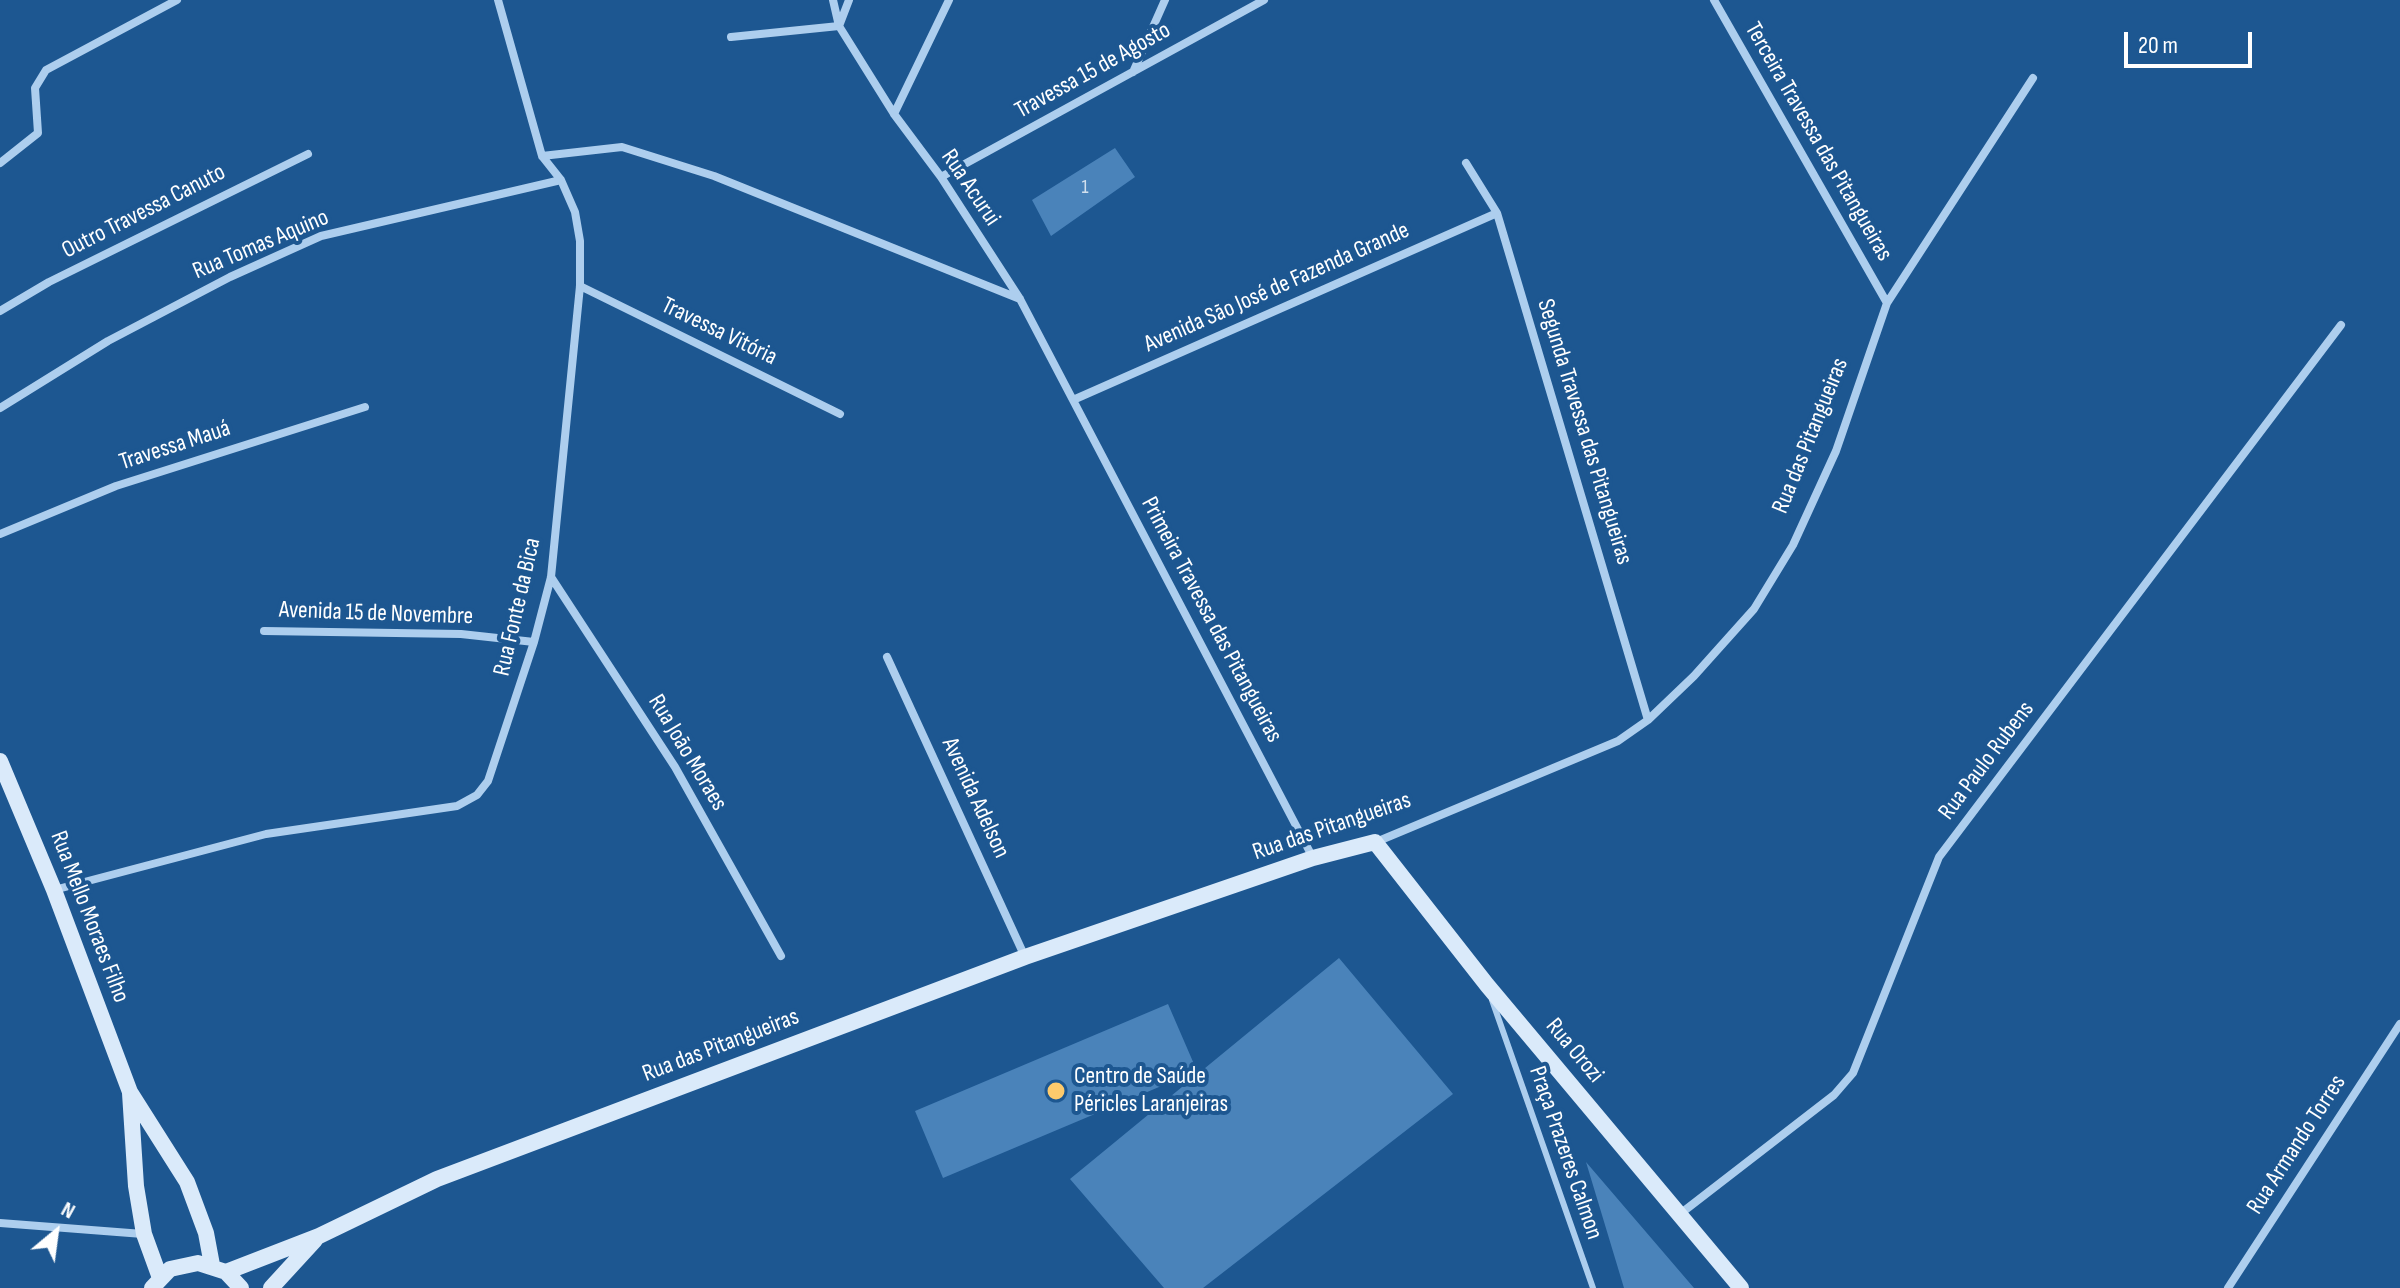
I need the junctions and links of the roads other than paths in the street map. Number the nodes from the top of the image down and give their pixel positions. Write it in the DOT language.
graph roads {
  1 [pos="177,0"];
  2 [pos="498,0"];
  3 [pos="833,0"];
  4 [pos="849,0"];
  5 [pos="949,0"];
  6 [pos="1165,0"];
  7 [pos="1264,0"];
  8 [pos="1714,0"];
  9 [pos="839,26"];
  10 [pos="731,37"];
  11 [pos="1133,72"];
  12 [pos="2033,78"];
  13 [pos="894,114"];
  14 [pos="308,154"];
  15 [pos="542,156"];
  16 [pos="0,163"];
  17 [pos="1466,163"];
  18 [pos="941,177"];
  19 [pos="561,180"];
  20 [pos="1497,213"];
  21 [pos="580,286"];
  22 [pos="1020,299"];
  23 [pos="1887,303"];
  24 [pos="0,311"];
  25 [pos="2341,325"];
  26 [pos="1073,400"];
  27 [pos="365,407"];
  28 [pos="0,408"];
  29 [pos="840,414"];
  30 [pos="0,534"];
  31 [pos="551,577"];
  32 [pos="264,631"];
  33 [pos="534,642"];
  34 [pos="887,657"];
  35 [pos="1648,720"];
  36 [pos="0,761"];
  37 [pos="1375,842"];
  38 [pos="1313,858"];
  39 [pos="54,890"];
  40 [pos="781,956"];
  41 [pos="1025,957"];
  42 [pos="1487,985"];
  43 [pos="2400,1024"];
  44 [pos="130,1092"];
  45 [pos="1680,1214"];
  46 [pos="0,1223"];
  47 [pos="144,1234"];
  48 [pos="319,1236"];
  49 [pos="219,1269"];
  50 [pos="156,1283"];
  51 [pos="241,1288"];
  52 [pos="271,1288"];
  53 [pos="1593,1288"];
  54 [pos="1741,1288"];
  55 [pos="2228,1288"];
  1 -- 16 [label="street"];
  2 -- 15 [label="street, Rua Fonte da Bica"];
  3 -- 9 [label="street, Rua Acurui"];
  4 -- 9 [label="street"];
  5 -- 13 [label="street"];
  6 -- 11 [label="street"];
  7 -- 11 [label="street, Travessa 15 de Agosto"];
  8 -- 23 [label="street, Terceira Travessa das Pitangueiras"];
  9 -- 10 [label="street"];
  9 -- 13 [label="street, Rua Acurui"];
  11 -- 18 [label="street, Travessa 15 de Agosto"];
  12 -- 23 [label="street, Rua das Pitangueiras"];
  13 -- 18 [label="street, Rua Acurui"];
  14 -- 24 [label="street, Outro Travessa Canuto"];
  15 -- 19 [label="street, Rua Fonte da Bica"];
  15 -- 22 [label="street"];
  17 -- 20 [label="street, Segunda Travessa das Pitangueiras"];
  18 -- 22 [label="street, Rua Acurui"];
  19 -- 21 [label="street, Rua Fonte da Bica"];
  19 -- 28 [label="street, Rua Tomas Aquino"];
  20 -- 26 [label="street, Avenida São José de Fazenda Grande"];
  20 -- 35 [label="street, Segunda Travessa das Pitangueiras"];
  21 -- 29 [label="street, Travessa Vitória"];
  21 -- 31 [label="street, Rua Fonte da Bica"];
  22 -- 26 [label="street, Rua Acurui"];
  23 -- 35 [label="street, Rua das Pitangueiras"];
  25 -- 45 [label="street, Rua Paulo Rubens"];
  26 -- 38 [label="street, Primeira Travessa das Pitangueiras"];
  27 -- 30 [label="street, Travessa Mauá"];
  31 -- 33 [label="street, Rua Fonte da Bica"];
  31 -- 40 [label="street, Rua João Moraes"];
  32 -- 33 [label="street, Avenida 15 de Novembre"];
  33 -- 39 [label="street, Rua Fonte da Bica"];
  34 -- 41 [label="street, Avenida Adelson"];
  35 -- 37 [label="street, Rua das Pitangueiras"];
  36 -- 39 [label="street, Rua Mello Moraes Filho"];
  37 -- 38 [label="street, Rua das Pitangueiras"];
  37 -- 42 [label="street, Rua Orozi"];
  38 -- 41 [label="street, Rua das Pitangueiras"];
  39 -- 44 [label="street, Rua Mello Moraes Filho"];
  41 -- 48 [label="street, Rua das Pitangueiras"];
  42 -- 45 [label="street, Rua Orozi"];
  42 -- 53 [label="lane, Praça Prazeres Calmon"];
  43 -- 55 [label="street, Rua Armando Torres"];
  44 -- 47 [label="street, Rua Mello Moraes Filho"];
  44 -- 49 [label="street, Rua Mello Moraes Filho"];
  45 -- 54 [label="street, Rua Orozi"];
  46 -- 47 [label="street"];
  47 -- 50 [label="street, Rua Mello Moraes Filho"];
  48 -- 49 [label="street, Rua das Pitangueiras"];
  48 -- 52 [label="street, Rua das Pitangueiras"];
  49 -- 50 [label="street, Rua das Pitangueiras"];
  49 -- 51 [label="street"];
}
